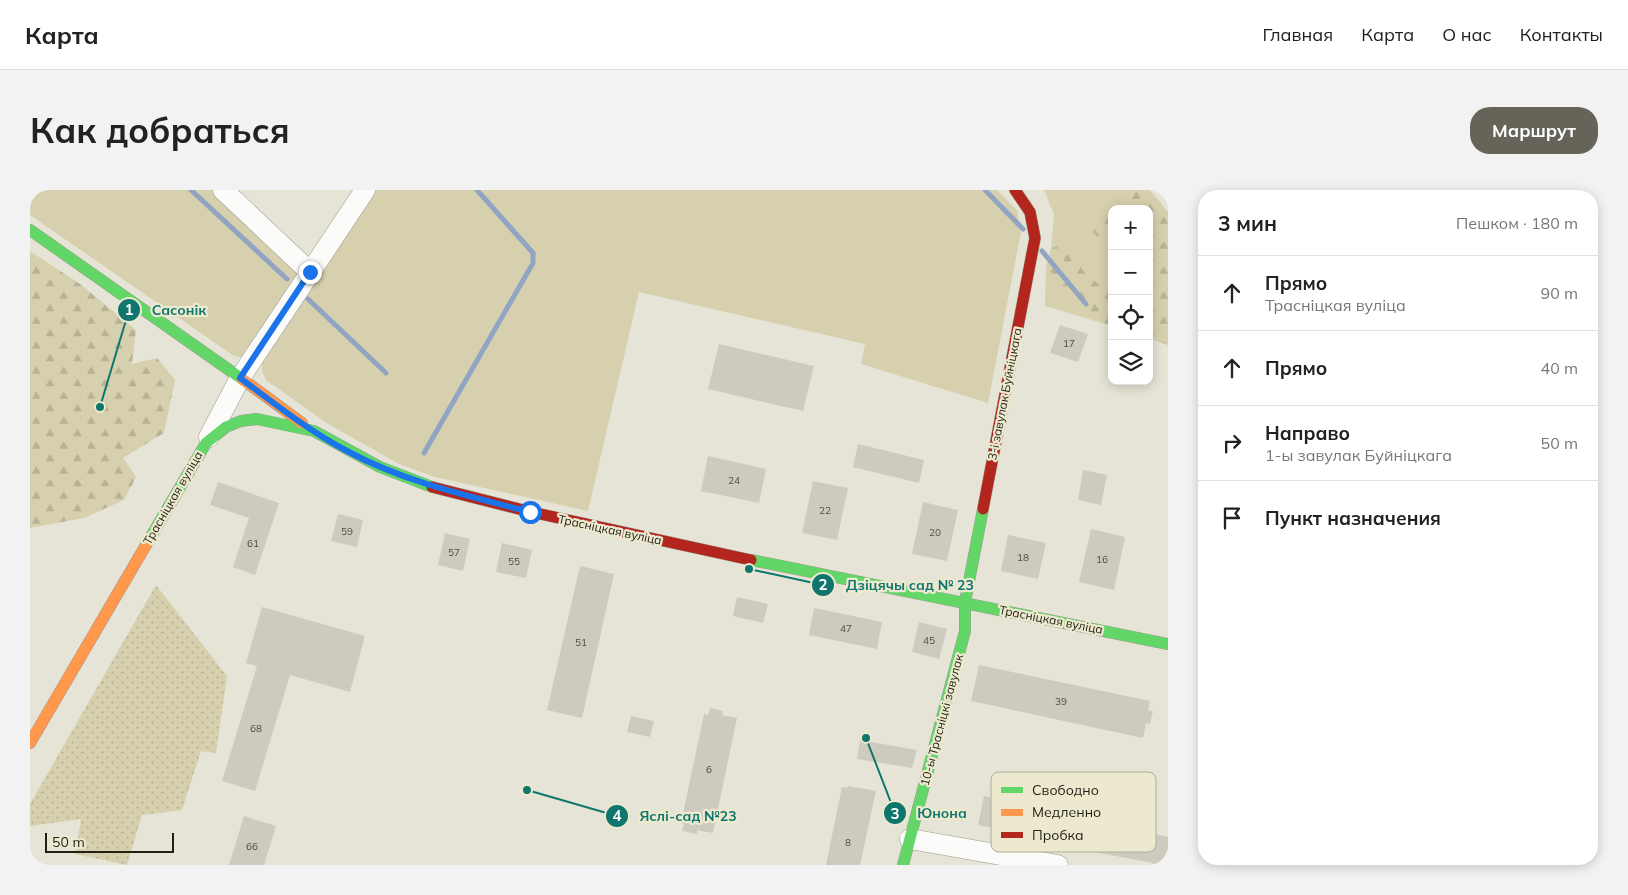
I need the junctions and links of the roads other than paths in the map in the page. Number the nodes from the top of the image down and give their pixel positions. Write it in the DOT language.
graph roads {
  1 [pos="223,190"];
  2 [pos="365,190"];
  3 [pos="1015,190"];
  4 [pos="30,230"];
  5 [pos="310,272"];
  6 [pos="240,378"];
  7 [pos="314,431"];
  8 [pos="206,443"];
  9 [pos="965,602"];
  10 [pos="1168,644"];
  11 [pos="30,743"];
  12 [pos="910,839"];
  13 [pos="903,865"];
  14 [pos="1058,865"];
  1 -- 5 [label="street"];
  2 -- 5 [label="street"];
  3 -- 9 [label="street, 3-і завулак Буйніцкага"];
  4 -- 6 [label="street"];
  5 -- 6 [label="street"];
  6 -- 7 [label="street"];
  6 -- 8 [label="street"];
  7 -- 8 [label="street, Трасніцкая вуліца"];
  7 -- 9 [label="street, Трасніцкая вуліца"];
  8 -- 11 [label="street, Трасніцкая вуліца"];
  9 -- 10 [label="street, Трасніцкая вуліца"];
  9 -- 12 [label="street, 10-ы Трасніцкі завулак"];
  12 -- 13 [label="street, 10-ы Трасніцкі завулак"];
  12 -- 14 [label="street"];
}
